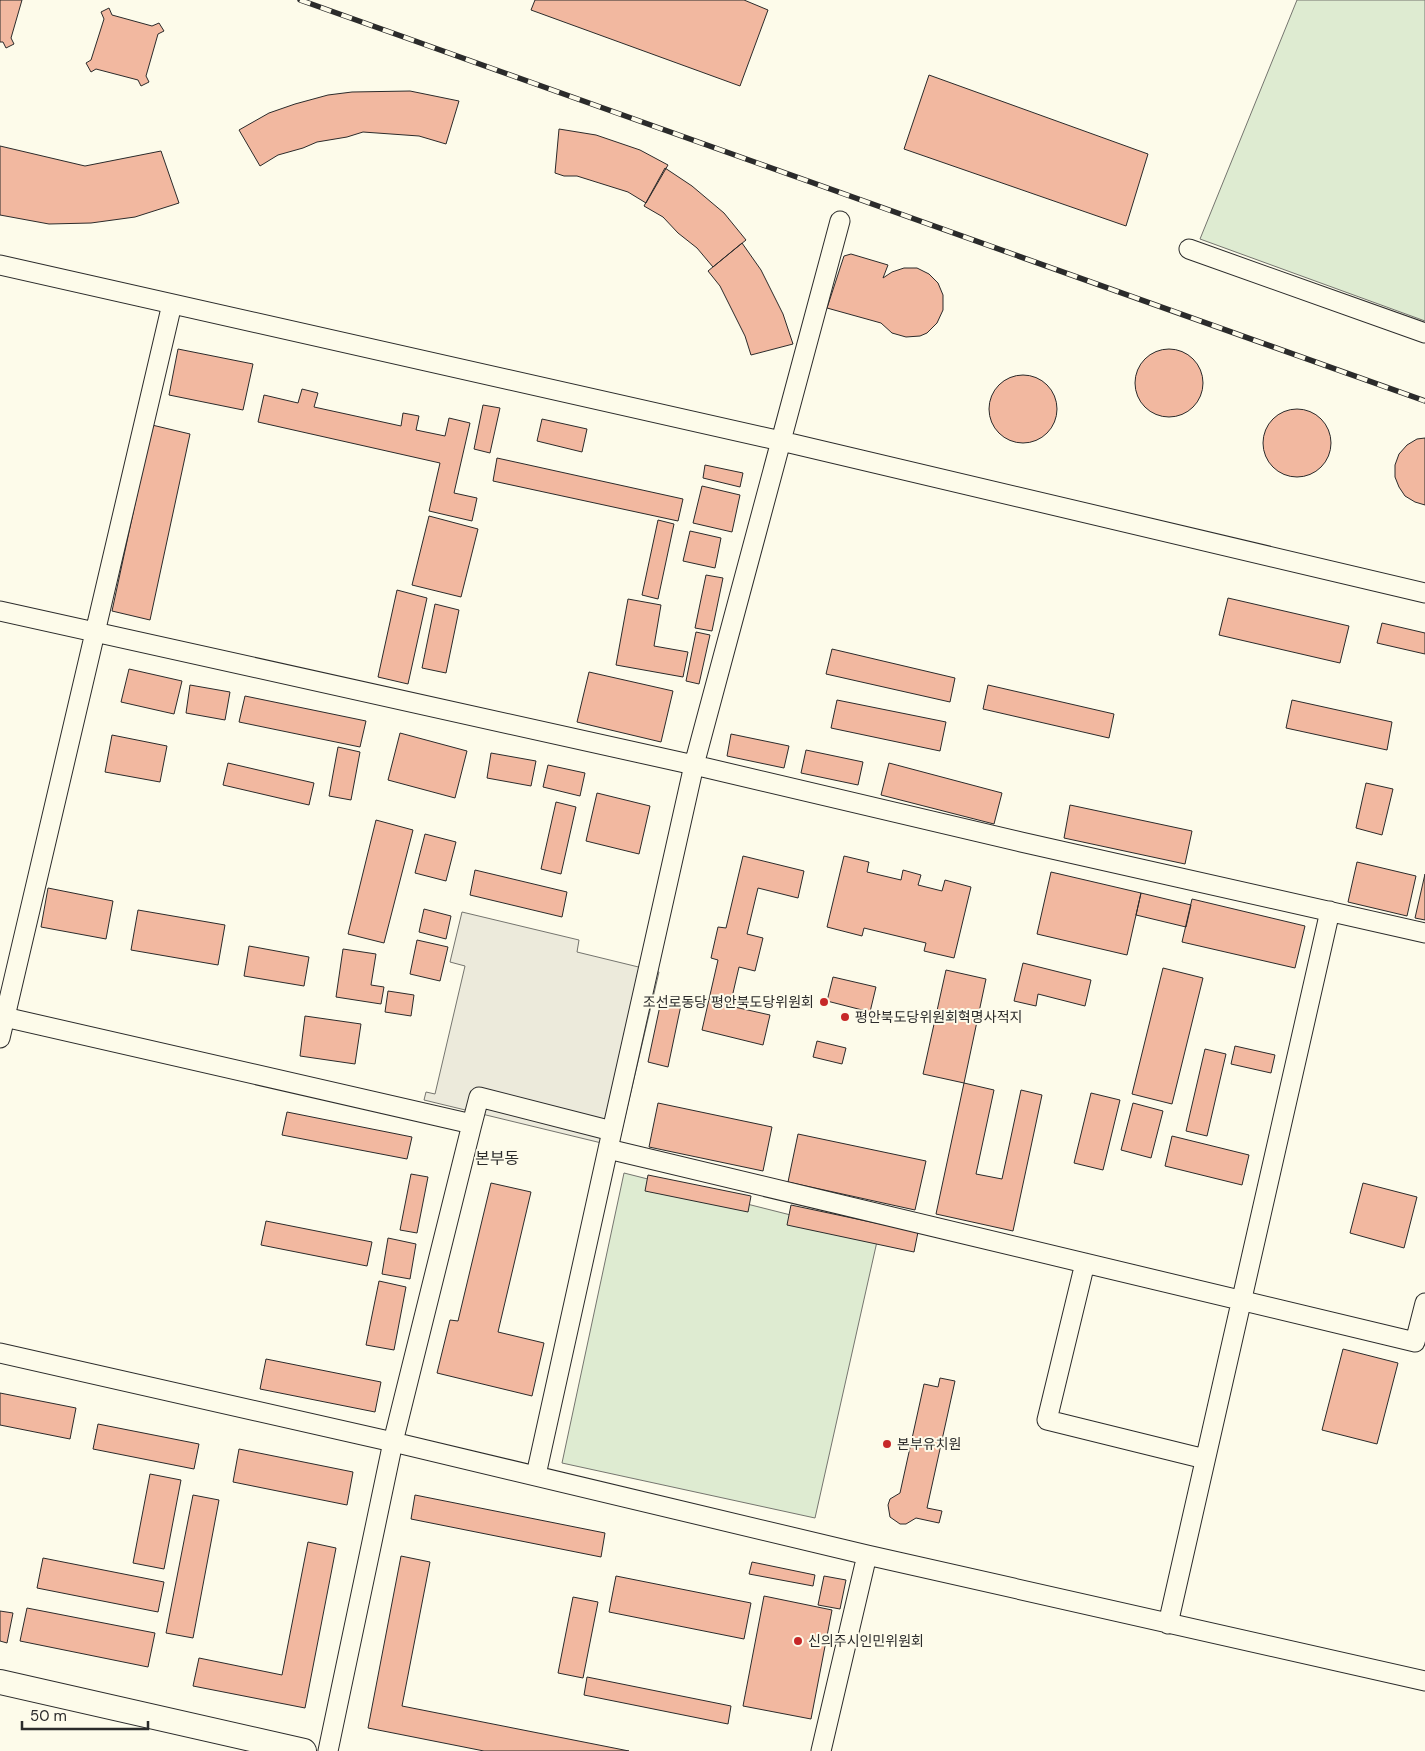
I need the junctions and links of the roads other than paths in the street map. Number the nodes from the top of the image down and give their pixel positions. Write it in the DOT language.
graph roads {
  1 [pos="840,221"];
  2 [pos="1189,249"];
  3 [pos="0,265"];
  4 [pos="172,304"];
  5 [pos="1425,333"];
  6 [pos="780,441"];
  7 [pos="1425,593"];
  8 [pos="0,611"];
  9 [pos="95,633"];
  10 [pos="694,765"];
  11 [pos="1330,912"];
  12 [pos="1425,933"];
  13 [pos="3,1017"];
  14 [pos="0,1038"];
  15 [pos="472,1124"];
  16 [pos="610,1140"];
  17 [pos="1085,1263"];
  18 [pos="1241,1300"];
  19 [pos="1425,1303"];
  20 [pos="1420,1343"];
  21 [pos="0,1353"];
  22 [pos="393,1442"];
  23 [pos="1205,1459"];
  24 [pos="536,1476"];
  25 [pos="867,1556"];
  26 [pos="1168,1624"];
  27 [pos="1425,1681"];
  28 [pos="0,1682"];
  29 [pos="304,1751"];
  30 [pos="328,1751"];
  31 [pos="821,1751"];
  1 -- 6 [label="street"];
  2 -- 5 [label="street"];
  3 -- 4 [label="street"];
  4 -- 6 [label="street"];
  4 -- 9 [label="street"];
  6 -- 7 [label="street"];
  6 -- 10 [label="street"];
  8 -- 9 [label="street"];
  9 -- 10 [label="street"];
  9 -- 13 [label="street"];
  10 -- 11 [label="street"];
  10 -- 16 [label="street"];
  11 -- 12 [label="street"];
  11 -- 18 [label="street"];
  13 -- 14 [label="street"];
  13 -- 15 [label="street"];
  15 -- 16 [label="street"];
  15 -- 22 [label="street"];
  16 -- 17 [label="street"];
  16 -- 24 [label="street"];
  17 -- 18 [label="street"];
  17 -- 23 [label="street"];
  18 -- 20 [label="street"];
  18 -- 23 [label="street"];
  19 -- 20 [label="street"];
  21 -- 22 [label="street"];
  22 -- 24 [label="street"];
  22 -- 30 [label="street"];
  23 -- 26 [label="street"];
  24 -- 25 [label="street"];
  25 -- 26 [label="street"];
  25 -- 31 [label="street"];
  26 -- 27 [label="street"];
  28 -- 29 [label="main road"];
}
